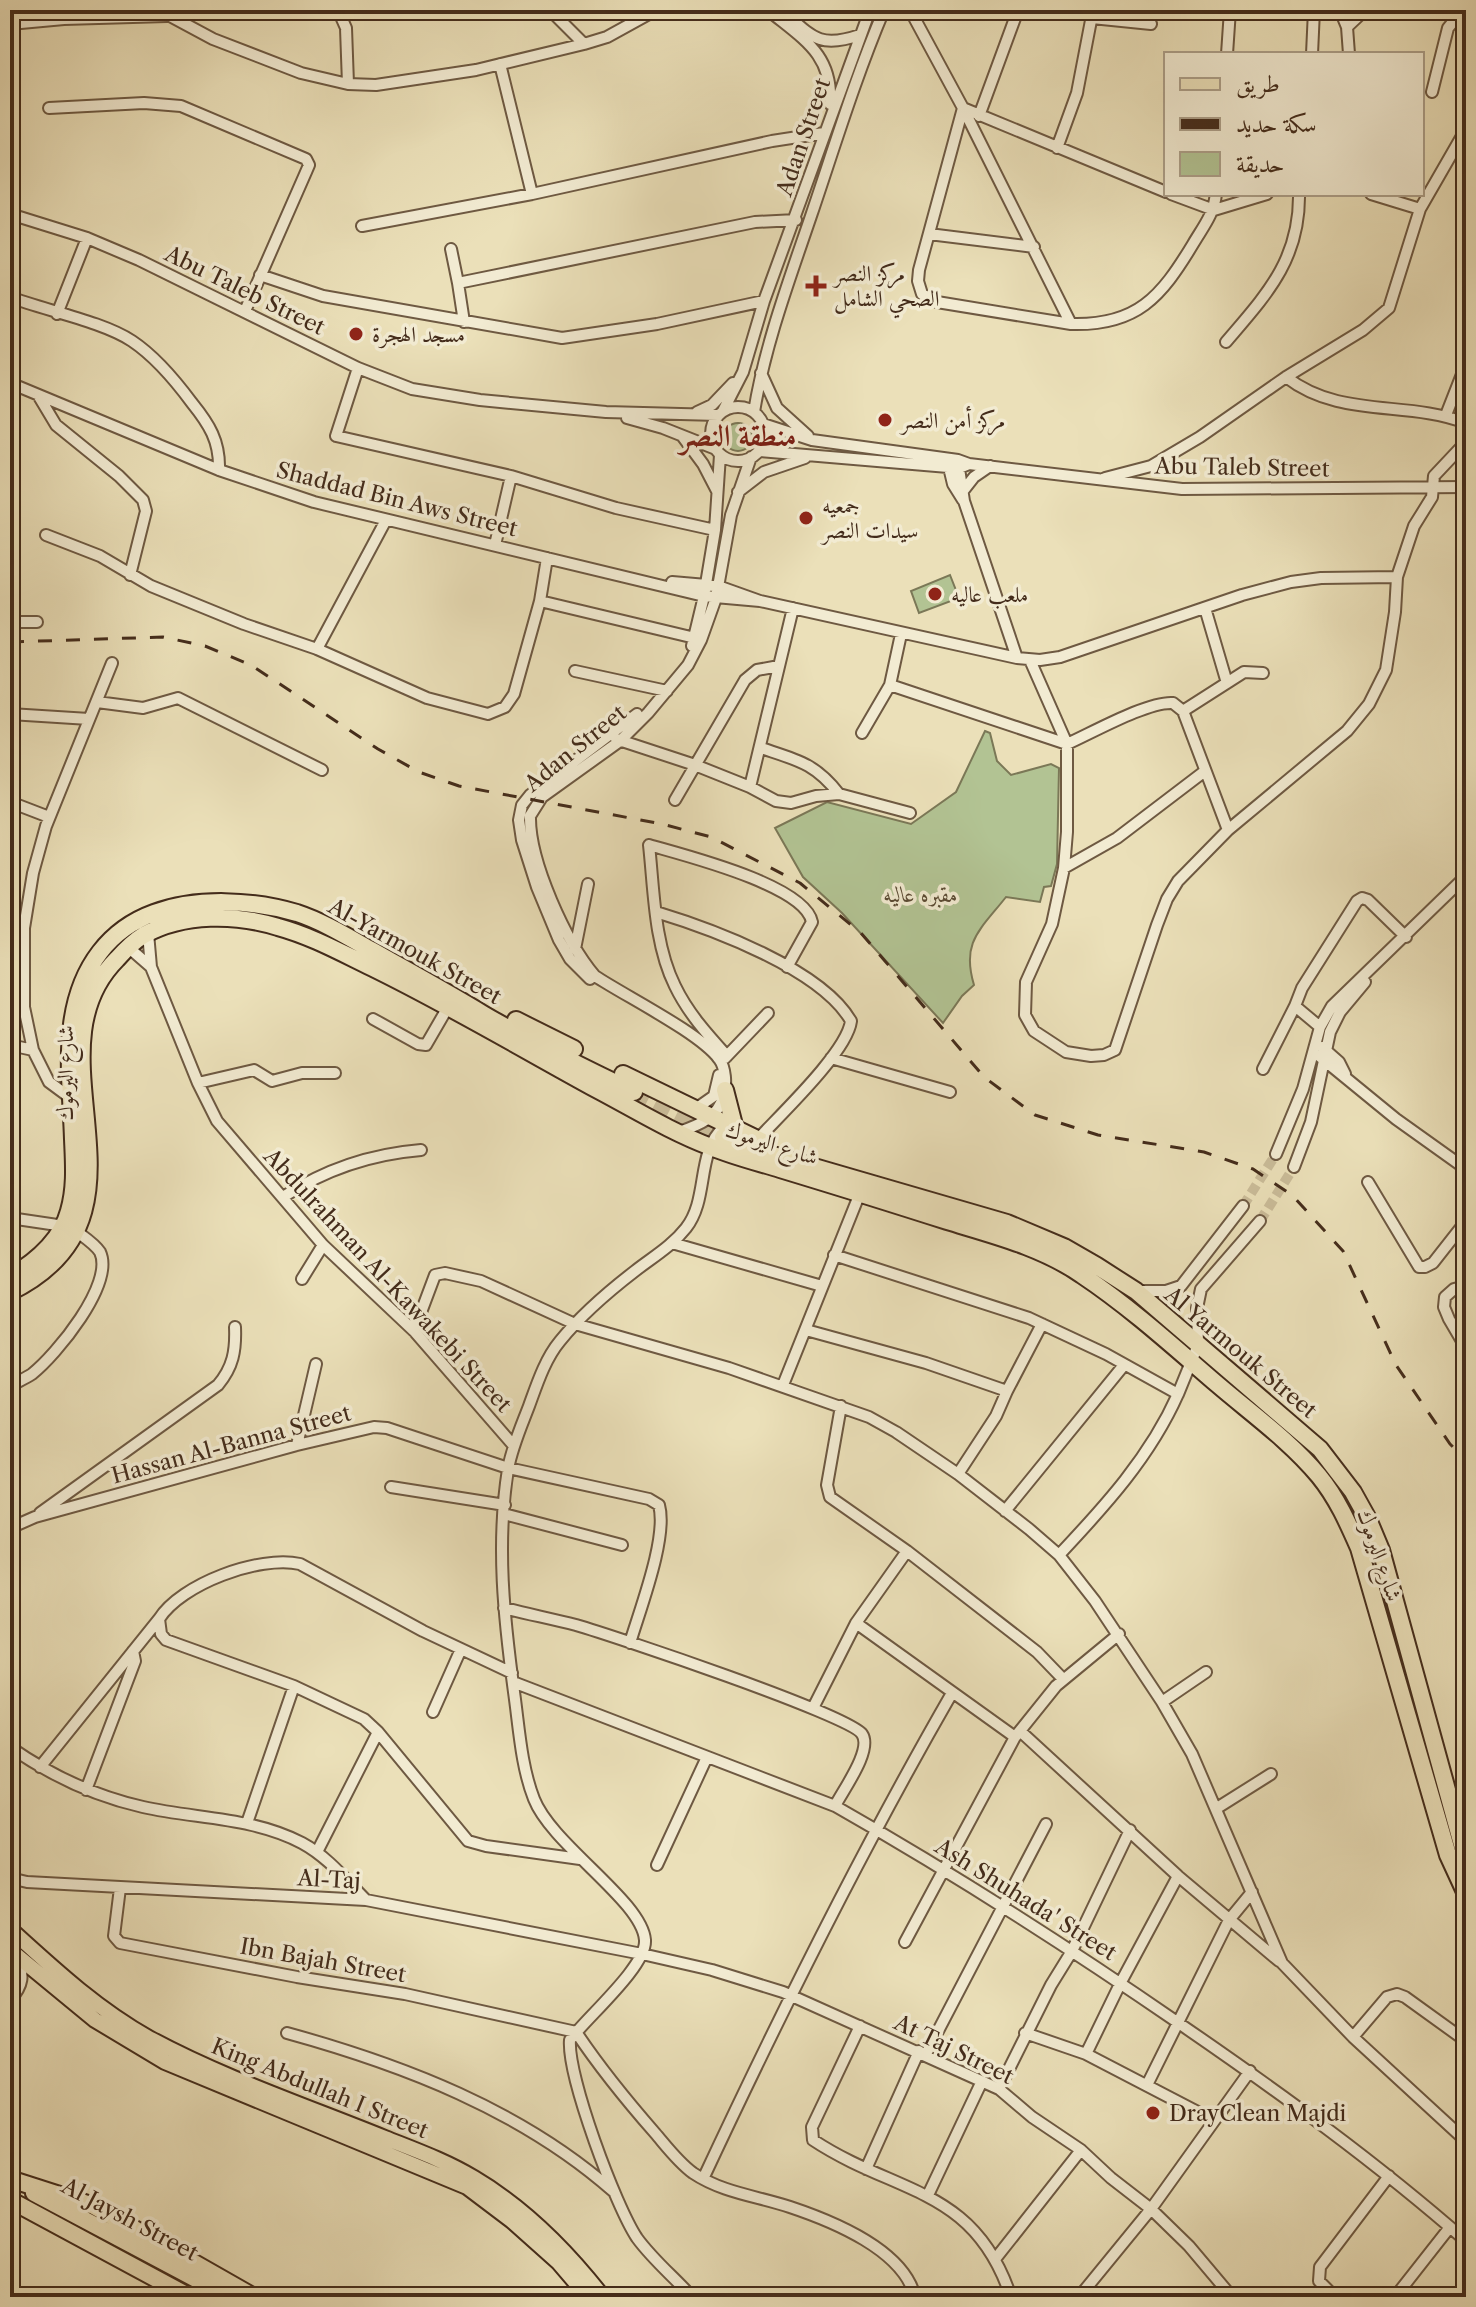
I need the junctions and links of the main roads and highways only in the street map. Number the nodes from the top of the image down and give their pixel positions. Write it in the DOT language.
graph roads {
  1 [pos="427,980"];
  2 [pos="725,1090"];
  3 [pos="634,1092"];
  4 [pos="661,1094"];
  5 [pos="647,1116"];
  6 [pos="724,1134"];
  7 [pos="993,1218"];
  8 [pos="70,1229"];
  9 [pos="10,1277"];
  10 [pos="10,1292"];
  11 [pos="1466,1859"];
  12 [pos="1466,1894"];
  13 [pos="10,1929"];
  14 [pos="12,1951"];
  15 [pos="10,2179"];
  16 [pos="10,2200"];
  17 [pos="190,2297"];
  18 [pos="230,2297"];
  19 [pos="254,2297"];
  20 [pos="588,2297"];
  21 [pos="603,2297"];
  1 -- 3 [label="highway, Al-Yarmouk Street"];
  1 -- 4 [label="highway"];
  1 -- 8 [label="highway, Al-Yarmouk Street"];
  2 -- 6 [label="highway"];
  4 -- 5 [label="highway"];
  4 -- 6 [label="highway"];
  5 -- 6 [label="highway, شارع اليرموك"];
  5 -- 8 [label="highway, شارع اليرموك"];
  6 -- 7 [label="highway, Al Yarmouk Street"];
  6 -- 7 [label="highway"];
  6 -- 12 [label="highway, شارع اليرموك"];
  7 -- 11 [label="highway, Al Yarmouk Street"];
  8 -- 9 [label="highway, Al-Yarmouk Street"];
  8 -- 10 [label="highway, شارع اليرموك"];
  13 -- 21 [label="main road, King Abdullah I Street"];
  14 -- 20 [label="main road, King Abdullah I Street"];
  15 -- 18 [label="highway, Al Jaysh Street"];
  15 -- 19 [label="highway"];
  16 -- 17 [label="highway, Al Jaysh Street"];
}
